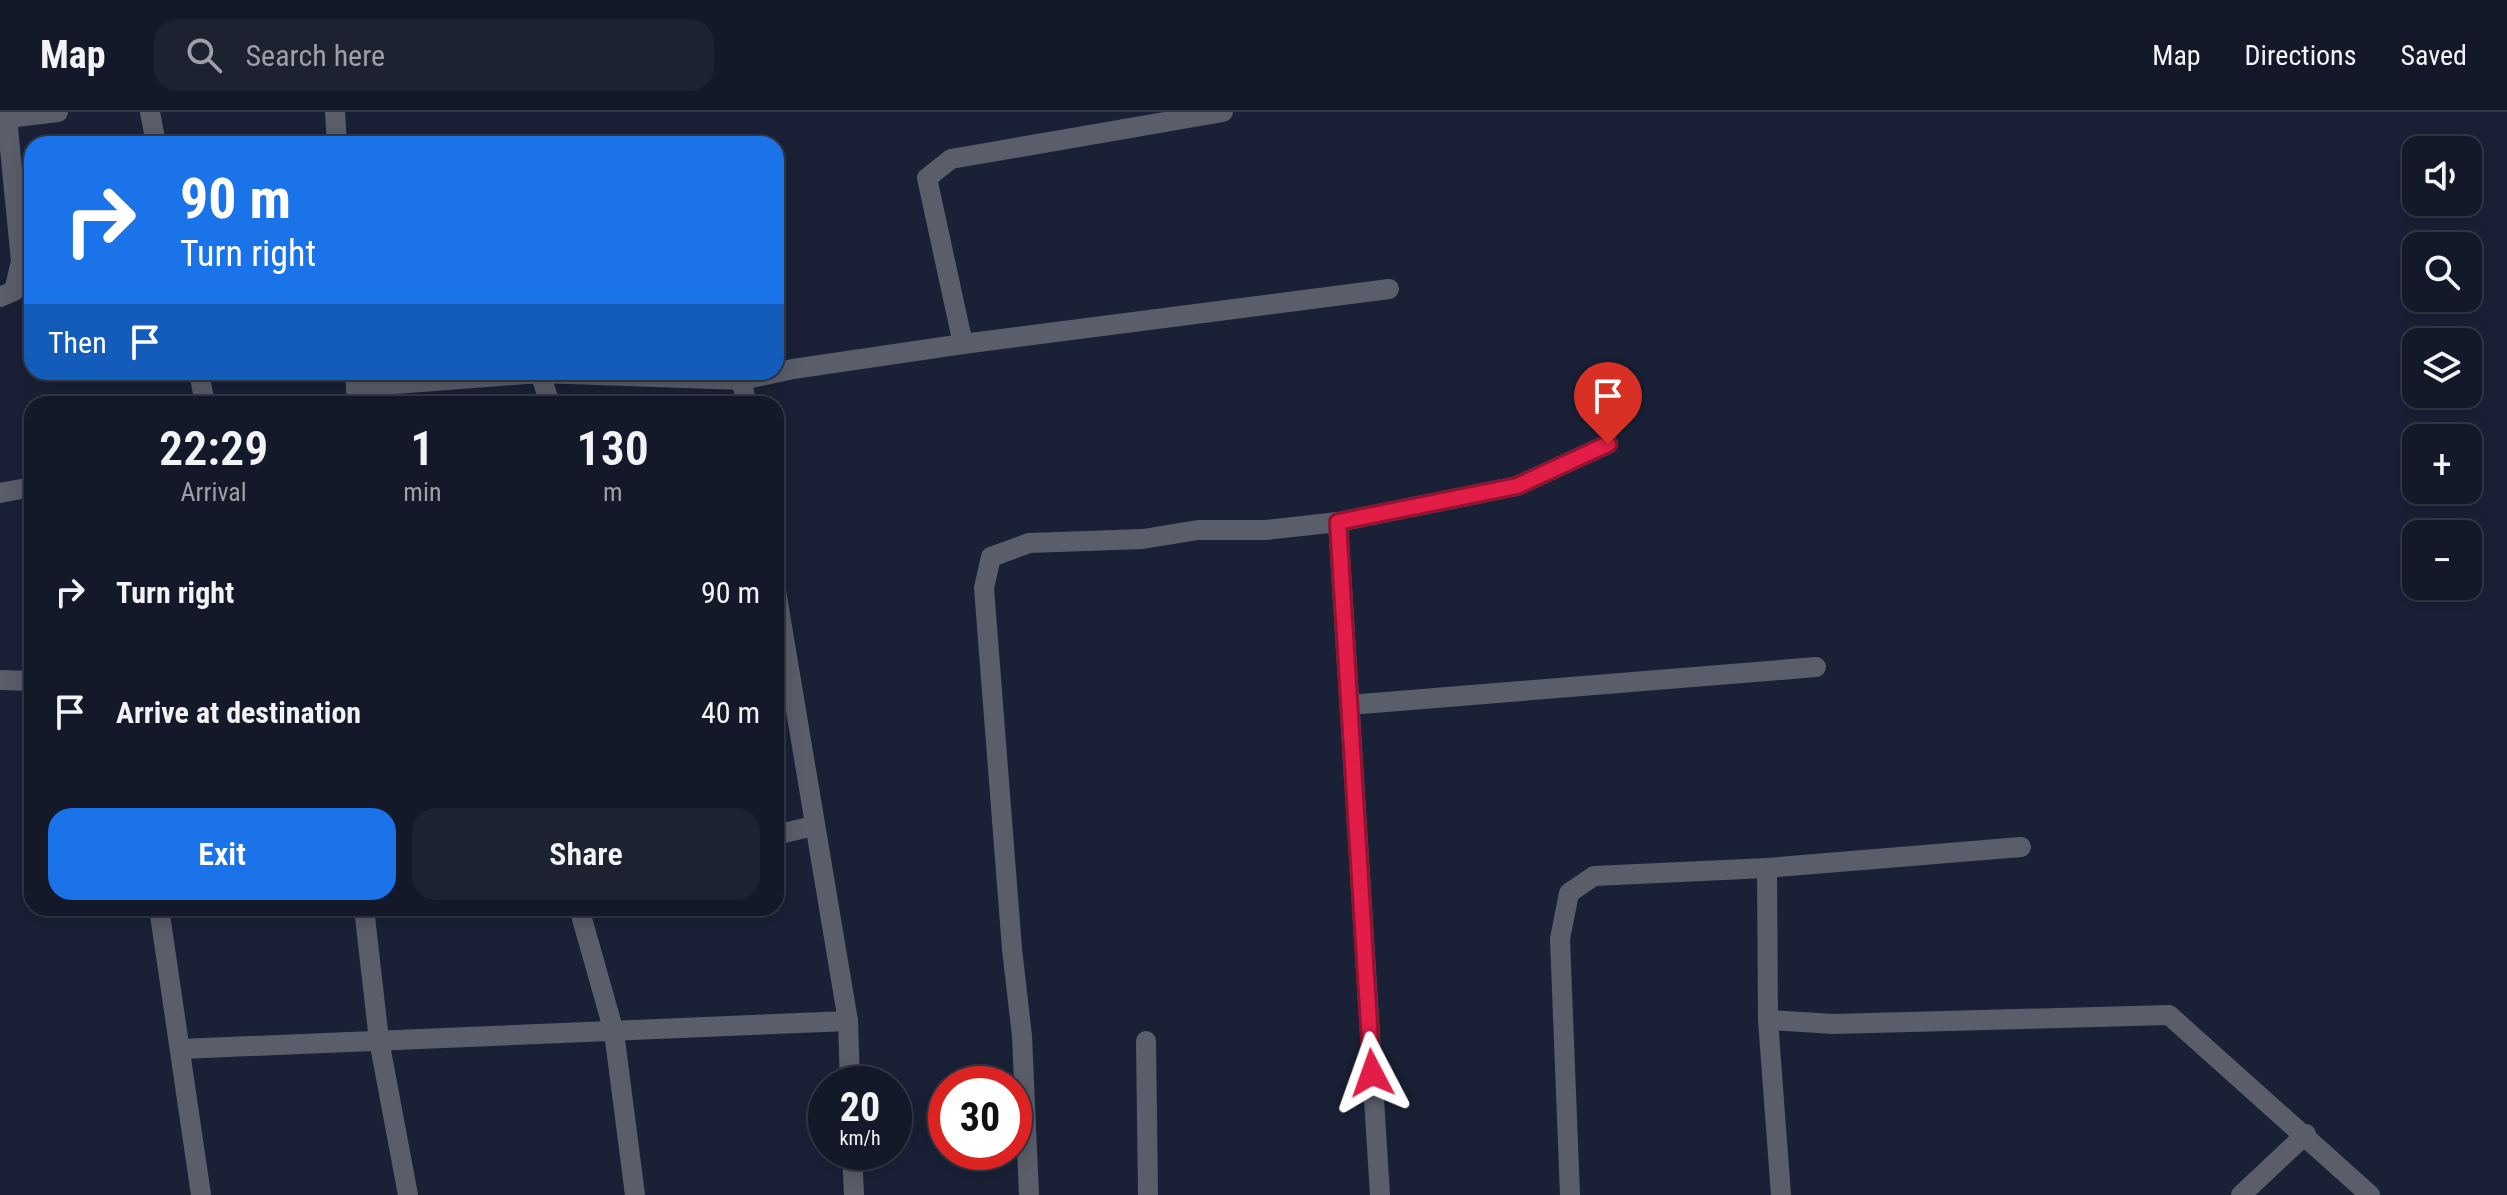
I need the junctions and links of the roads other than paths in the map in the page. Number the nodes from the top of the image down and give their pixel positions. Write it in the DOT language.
graph roads {
  1 [pos="58,112"];
  2 [pos="150,112"];
  3 [pos="335,112"];
  4 [pos="1223,112"];
  5 [pos="4,118"];
  6 [pos="154,136"];
  7 [pos="336,136"];
  8 [pos="1389,289"];
  9 [pos="0,297"];
  10 [pos="963,344"];
  11 [pos="784,371"];
  12 [pos="454,380"];
  13 [pos="742,380"];
  14 [pos="356,388"];
  15 [pos="745,396"];
  16 [pos="1608,444"];
  17 [pos="24,488"];
  18 [pos="0,493"];
  19 [pos="1338,522"];
  20 [pos="784,656"];
  21 [pos="1816,667"];
  22 [pos="0,680"];
  23 [pos="24,681"];
  24 [pos="1349,705"];
  25 [pos="813,826"];
  26 [pos="784,833"];
  27 [pos="2021,847"];
  28 [pos="1767,868"];
  29 [pos="160,916"];
  30 [pos="365,916"];
  31 [pos="581,916"];
  32 [pos="1768,1020"];
  33 [pos="848,1021"];
  34 [pos="614,1032"];
  35 [pos="379,1040"];
  36 [pos="1146,1041"];
  37 [pos="181,1049"];
  38 [pos="849,1066"];
  39 [pos="2306,1134"];
  40 [pos="853,1170"];
  41 [pos="201,1195"];
  42 [pos="408,1195"];
  43 [pos="635,1195"];
  44 [pos="854,1195"];
  45 [pos="1029,1195"];
  46 [pos="1148,1195"];
  47 [pos="1380,1195"];
  48 [pos="1570,1195"];
  49 [pos="1781,1195"];
  50 [pos="2241,1195"];
  51 [pos="2370,1195"];
  1 -- 5 [label="street"];
  2 -- 6 [label="street"];
  3 -- 7 [label="street"];
  4 -- 10 [label="street"];
  5 -- 9 [label="street"];
  8 -- 10 [label="street"];
  10 -- 11 [label="street"];
  12 -- 14 [label="street"];
  13 -- 15 [label="street"];
  16 -- 19 [label="street"];
  17 -- 18 [label="street"];
  19 -- 24 [label="street"];
  19 -- 45 [label="street"];
  20 -- 25 [label="street"];
  21 -- 24 [label="street"];
  22 -- 23 [label="street"];
  24 -- 47 [label="street"];
  25 -- 26 [label="street"];
  25 -- 33 [label="street"];
  27 -- 28 [label="street"];
  28 -- 32 [label="street"];
  28 -- 48 [label="street"];
  29 -- 37 [label="street"];
  30 -- 35 [label="street"];
  31 -- 34 [label="street"];
  32 -- 39 [label="street"];
  32 -- 49 [label="street"];
  33 -- 34 [label="street"];
  33 -- 38 [label="street"];
  34 -- 35 [label="street"];
  34 -- 43 [label="street"];
  35 -- 37 [label="street"];
  35 -- 42 [label="street"];
  36 -- 46 [label="street"];
  37 -- 41 [label="street"];
  39 -- 50 [label="street"];
  39 -- 51 [label="street"];
  40 -- 44 [label="street"];
}
